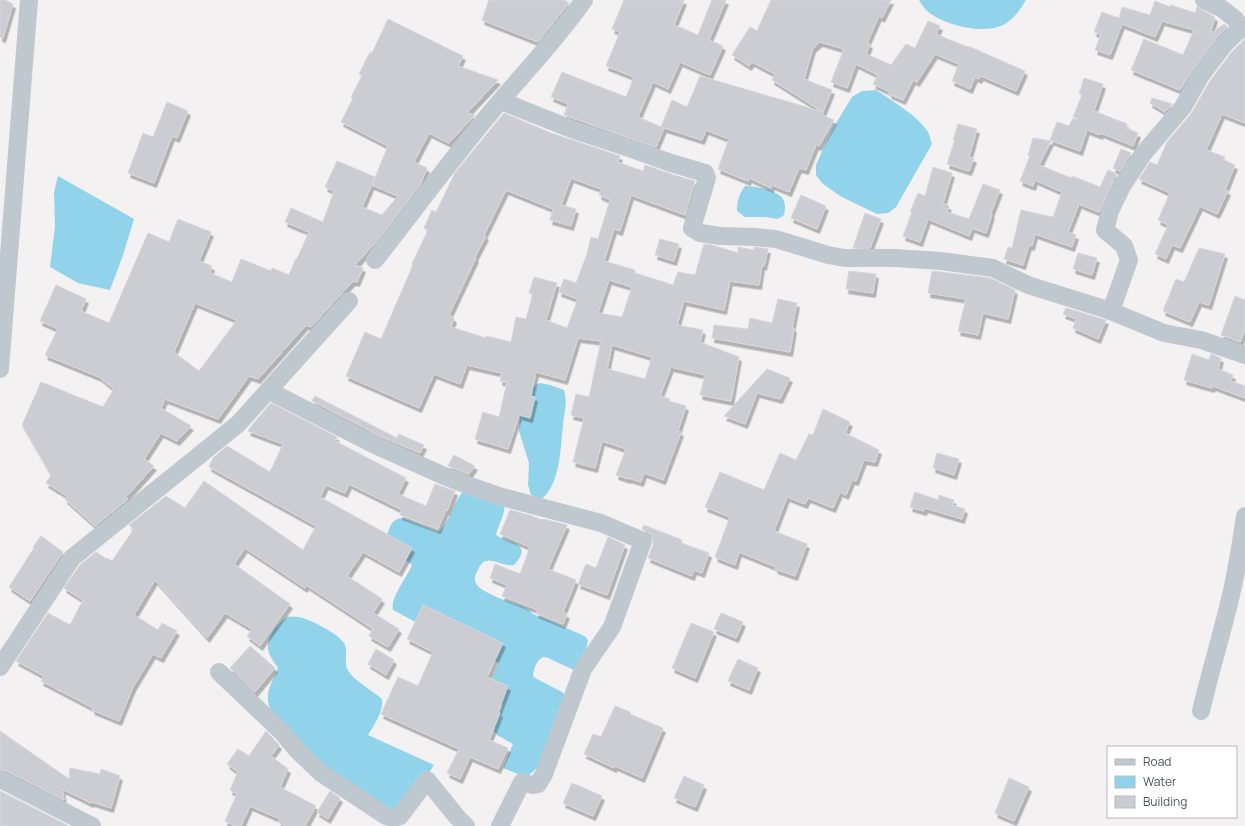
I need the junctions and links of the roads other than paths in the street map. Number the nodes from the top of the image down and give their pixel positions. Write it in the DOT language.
graph roads {
  1 [pos="30,0"];
  2 [pos="584,0"];
  3 [pos="1204,0"];
  4 [pos="1243,28"];
  5 [pos="501,101"];
  6 [pos="375,260"];
  7 [pos="349,301"];
  8 [pos="1111,311"];
  9 [pos="1245,355"];
  10 [pos="0,369"];
  11 [pos="277,395"];
  12 [pos="1245,516"];
  13 [pos="0,667"];
  14 [pos="219,672"];
  15 [pos="1201,711"];
  16 [pos="0,779"];
  17 [pos="92,826"];
  18 [pos="466,826"];
  19 [pos="500,826"];
  1 -- 10 [label="street"];
  2 -- 5 [label="street"];
  3 -- 4 [label="street"];
  4 -- 8 [label="street"];
  5 -- 6 [label="street"];
  5 -- 8 [label="street"];
  7 -- 13 [label="street"];
  8 -- 9 [label="street"];
  11 -- 19 [label="street"];
  12 -- 15 [label="street"];
  14 -- 18 [label="street"];
  16 -- 17 [label="street"];
}
